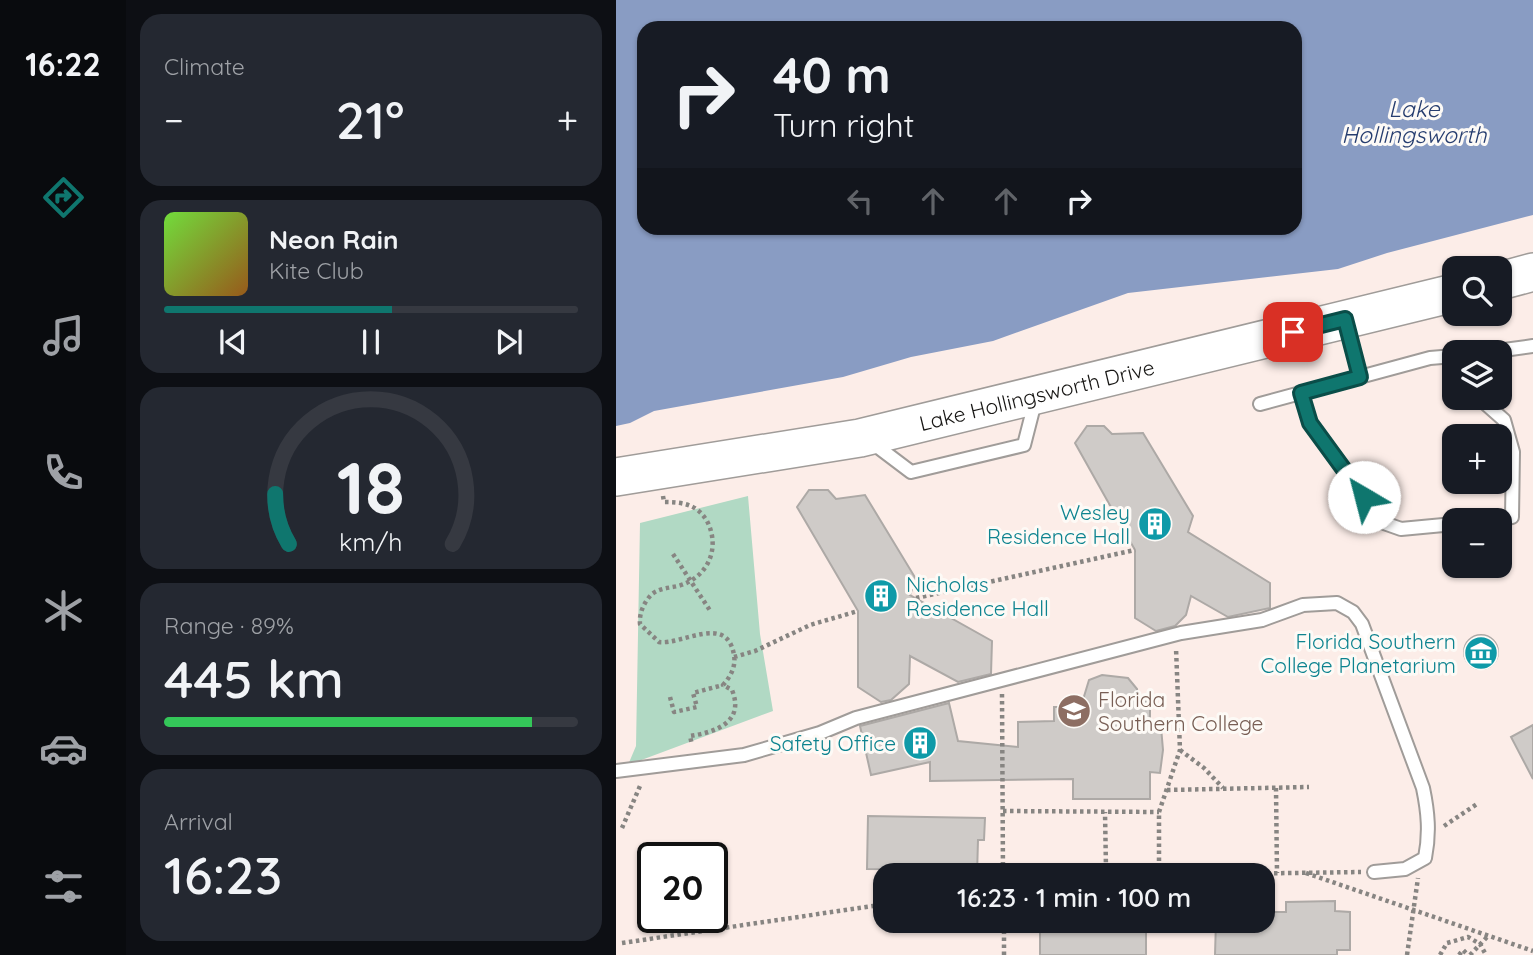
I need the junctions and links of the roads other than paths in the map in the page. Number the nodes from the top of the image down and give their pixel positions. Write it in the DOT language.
graph roads {
  1 [pos="1533,272"];
  2 [pos="1512,278"];
  3 [pos="1442,296"];
  4 [pos="1345,319"];
  5 [pos="1533,346"];
  6 [pos="1512,349"];
  7 [pos="1442,357"];
  8 [pos="1360,377"];
  9 [pos="1301,393"];
  10 [pos="1260,404"];
  11 [pos="1493,410"];
  12 [pos="616,477"];
  13 [pos="1512,517"];
  14 [pos="1442,525"];
  15 [pos="616,771"];
  16 [pos="1374,872"];
  1 -- 2 [label="street"];
  3 -- 4 [label="street, Lake Hollingsworth Drive"];
  4 -- 8 [label="lane"];
  4 -- 12 [label="street, Lake Hollingsworth Drive"];
  5 -- 6 [label="lane"];
  7 -- 8 [label="lane"];
  8 -- 9 [label="lane"];
  9 -- 10 [label="lane"];
  9 -- 14 [label="lane"];
  11 -- 13 [label="lane"];
  15 -- 16 [label="lane"];
}
